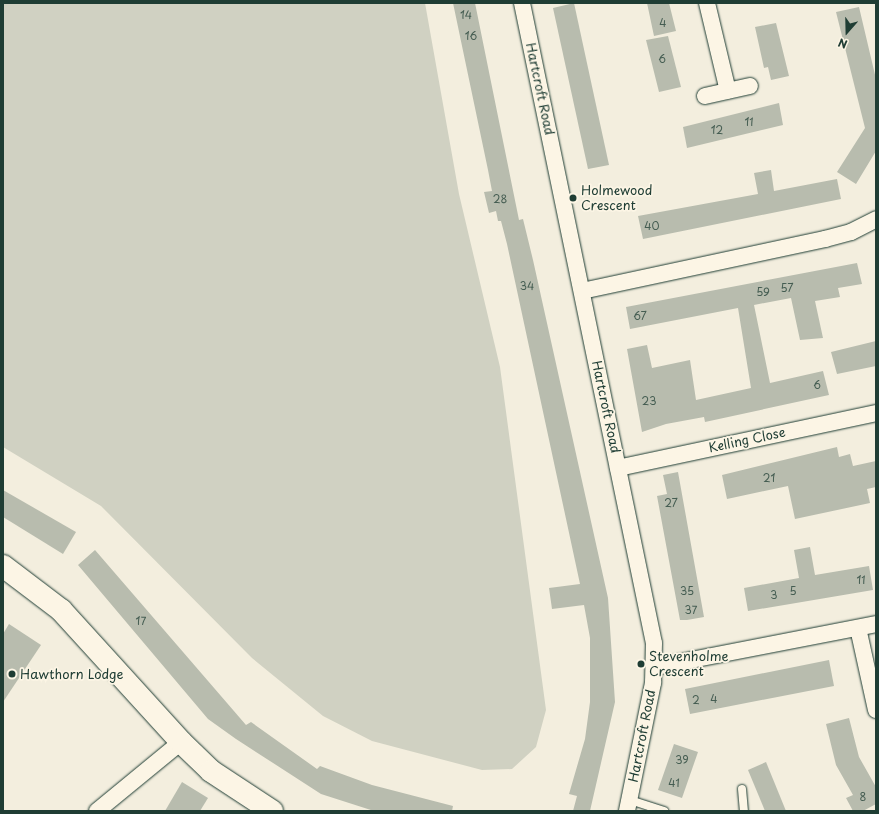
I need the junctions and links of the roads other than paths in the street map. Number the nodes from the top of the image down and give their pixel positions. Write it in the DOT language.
graph roads {
  1 [pos="522,3"];
  2 [pos="706,3"];
  3 [pos="750,86"];
  4 [pos="728,91"];
  5 [pos="705,96"];
  6 [pos="876,219"];
  7 [pos="582,291"];
  8 [pos="876,413"];
  9 [pos="618,468"];
  10 [pos="3,566"];
  11 [pos="876,624"];
  12 [pos="858,628"];
  13 [pos="655,667"];
  14 [pos="876,710"];
  15 [pos="180,742"];
  16 [pos="742,789"];
  17 [pos="628,805"];
  18 [pos="97,811"];
  19 [pos="272,811"];
  20 [pos="664,811"];
  21 [pos="744,811"];
  1 -- 7 [label="street, Hartcroft Road"];
  2 -- 4 [label="street"];
  3 -- 4 [label="street"];
  4 -- 5 [label="street"];
  6 -- 7 [label="street"];
  7 -- 9 [label="street, Hartcroft Road"];
  8 -- 9 [label="street, Kelling Close"];
  9 -- 13 [label="street, Hartcroft Road"];
  10 -- 15 [label="street"];
  11 -- 12 [label="street"];
  12 -- 13 [label="street"];
  12 -- 14 [label="street"];
  13 -- 17 [label="street, Hartcroft Road"];
  15 -- 18 [label="street"];
  15 -- 19 [label="street"];
  16 -- 21 [label="lane"];
  17 -- 20 [label="lane"];
}
